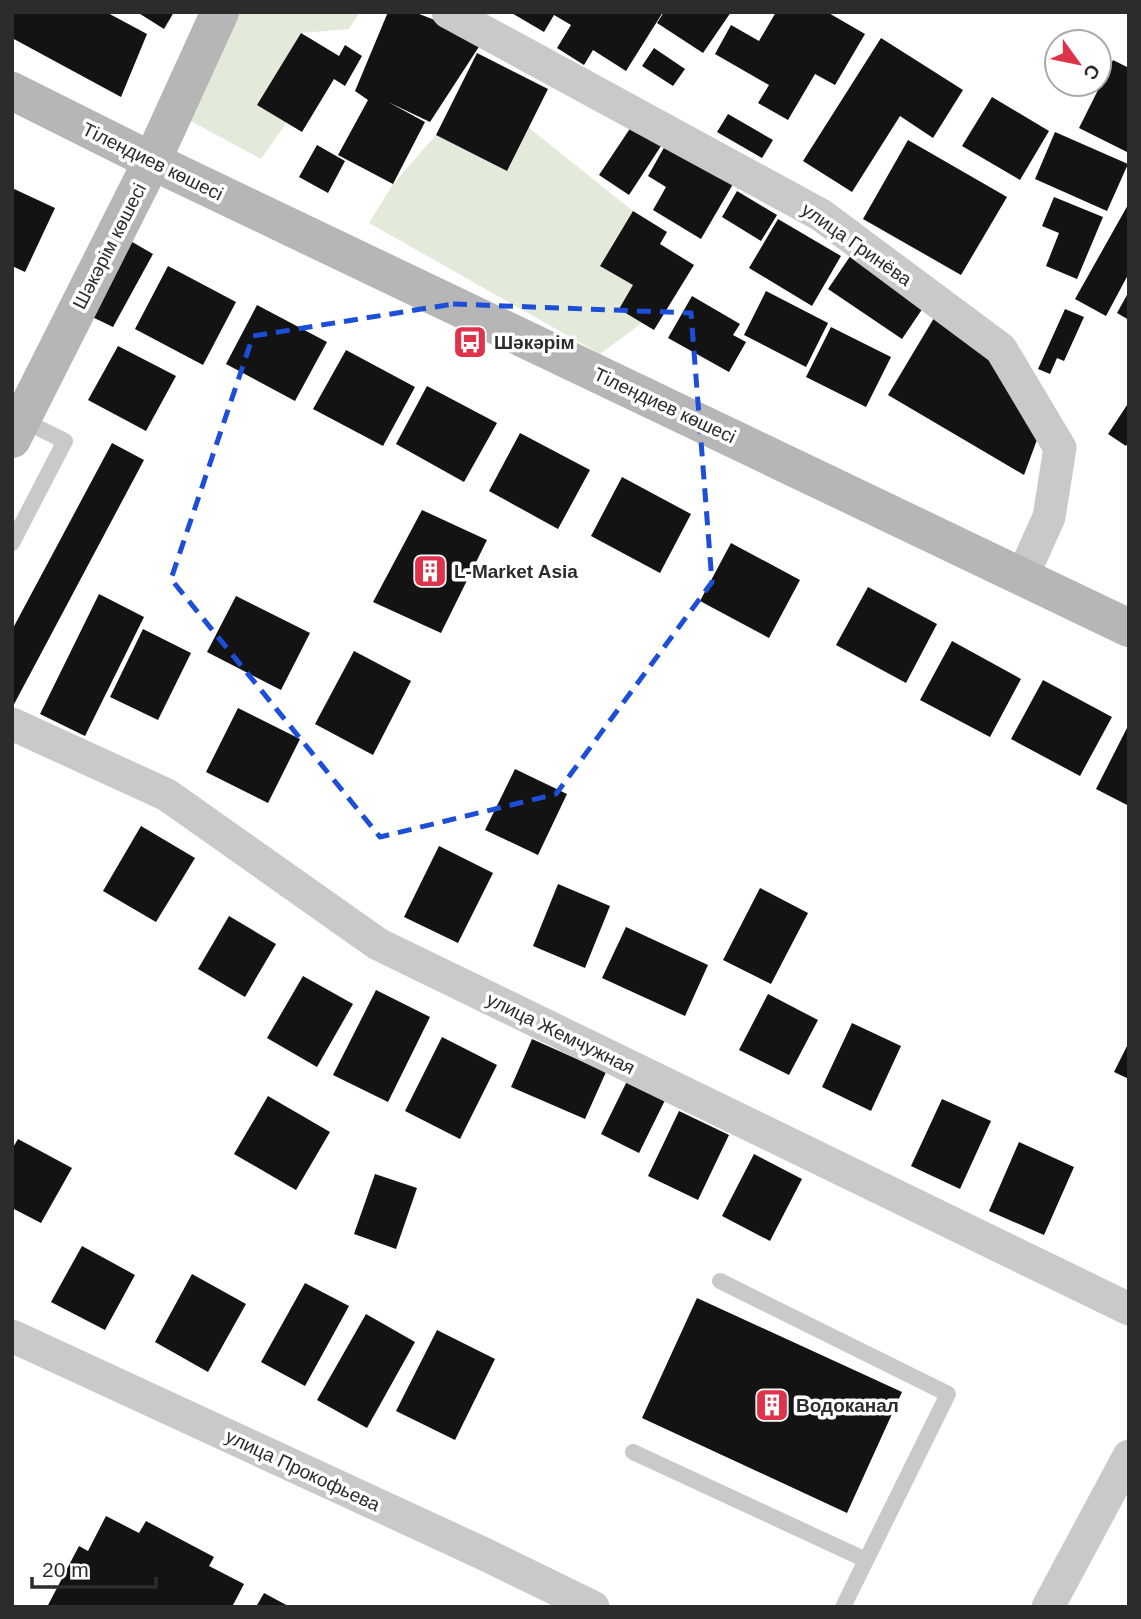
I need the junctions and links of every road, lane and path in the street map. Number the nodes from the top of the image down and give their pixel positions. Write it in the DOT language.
graph roads {
  1 [pos="220,12"];
  2 [pos="448,12"];
  3 [pos="12,91"];
  4 [pos="152,161"];
  5 [pos="17,430"];
  6 [pos="12,543"];
  7 [pos="1023,575"];
  8 [pos="1129,628"];
  9 [pos="12,724"];
  10 [pos="720,1281"];
  11 [pos="1129,1309"];
  12 [pos="12,1336"];
  13 [pos="633,1452"];
  14 [pos="1129,1456"];
  15 [pos="866,1560"];
  16 [pos="593,1607"];
  17 [pos="843,1607"];
  18 [pos="1048,1607"];
  1 -- 4 [label="street, Шәкәрім көшесі"];
  2 -- 7 [label="street, улица Гринёва"];
  3 -- 4 [label="street, Тілендиев көшесі"];
  4 -- 5 [label="street, Шәкәрім көшесі"];
  4 -- 7 [label="street, Тілендиев көшесі"];
  5 -- 6 [label="lane"];
  7 -- 8 [label="street, Тілендиев көшесі"];
  9 -- 11 [label="street, улица Жемчужная"];
  10 -- 15 [label="lane"];
  12 -- 16 [label="street, улица Прокофьева"];
  13 -- 15 [label="lane"];
  14 -- 18 [label="street"];
  15 -- 17 [label="lane"];
}
